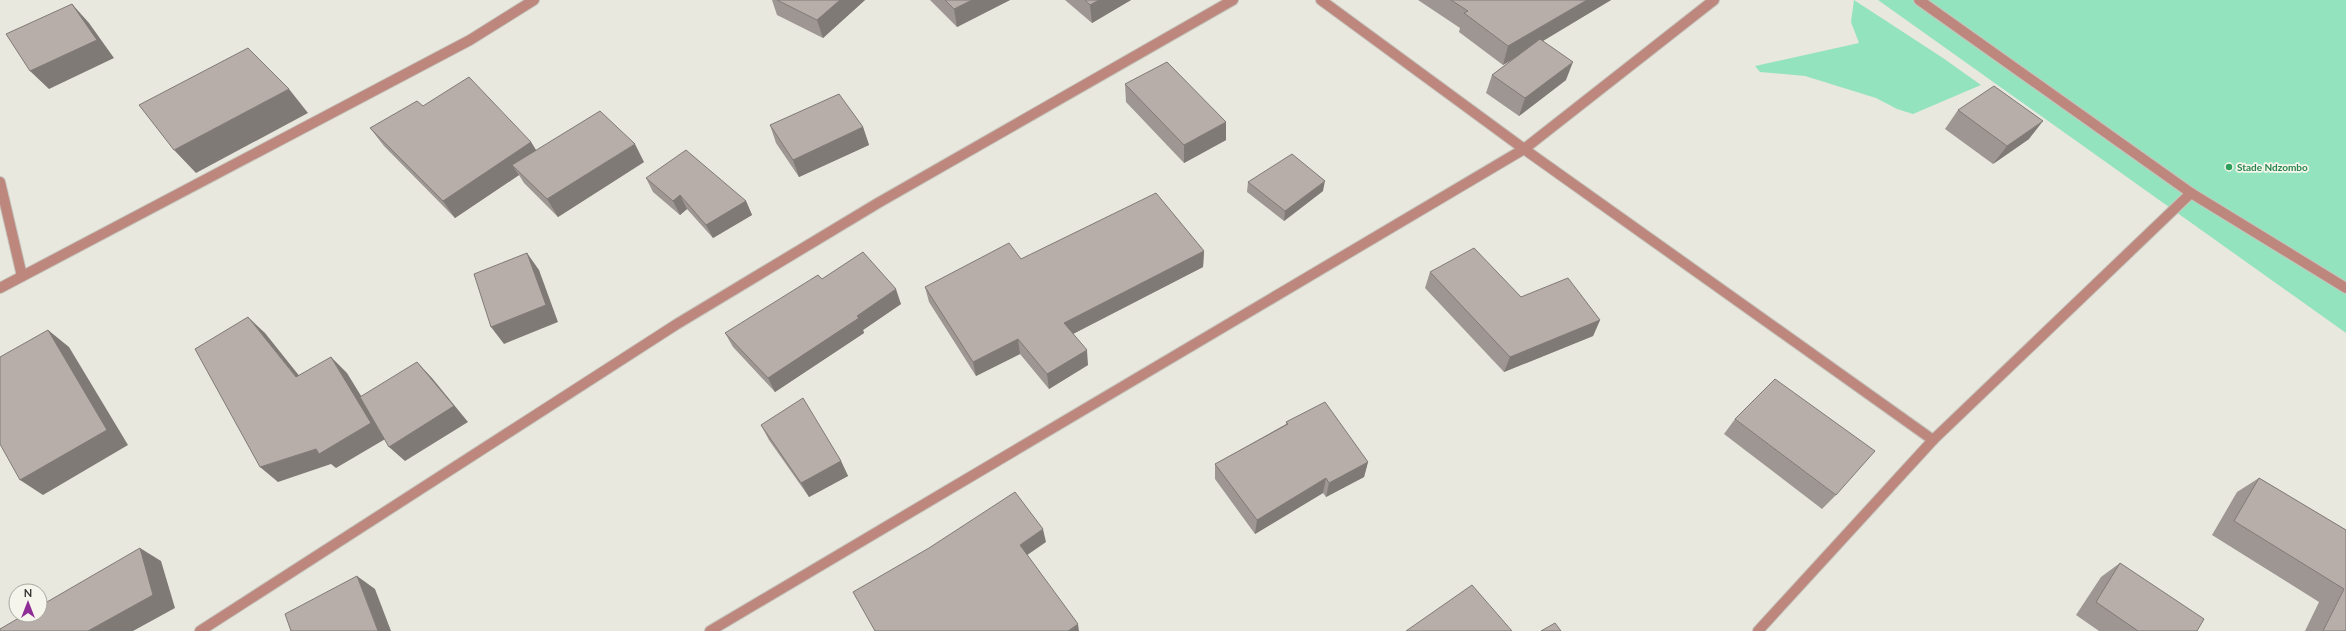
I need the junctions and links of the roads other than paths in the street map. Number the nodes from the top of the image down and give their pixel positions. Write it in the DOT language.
graph roads {
  1 [pos="534,0"];
  2 [pos="1233,0"];
  3 [pos="1321,0"];
  4 [pos="1714,0"];
  5 [pos="1919,0"];
  6 [pos="1524,149"];
  7 [pos="0,182"];
  8 [pos="2191,193"];
  9 [pos="22,276"];
  10 [pos="0,288"];
  11 [pos="2346,288"];
  12 [pos="1933,440"];
  13 [pos="200,631"];
  14 [pos="710,631"];
  15 [pos="1758,631"];
  1 -- 9 [label="street"];
  2 -- 13 [label="street"];
  3 -- 6 [label="street"];
  4 -- 6 [label="street"];
  5 -- 8 [label="street"];
  6 -- 12 [label="street"];
  6 -- 14 [label="street"];
  7 -- 9 [label="street"];
  8 -- 11 [label="street"];
  8 -- 12 [label="street"];
  9 -- 10 [label="street"];
  12 -- 15 [label="street"];
}
